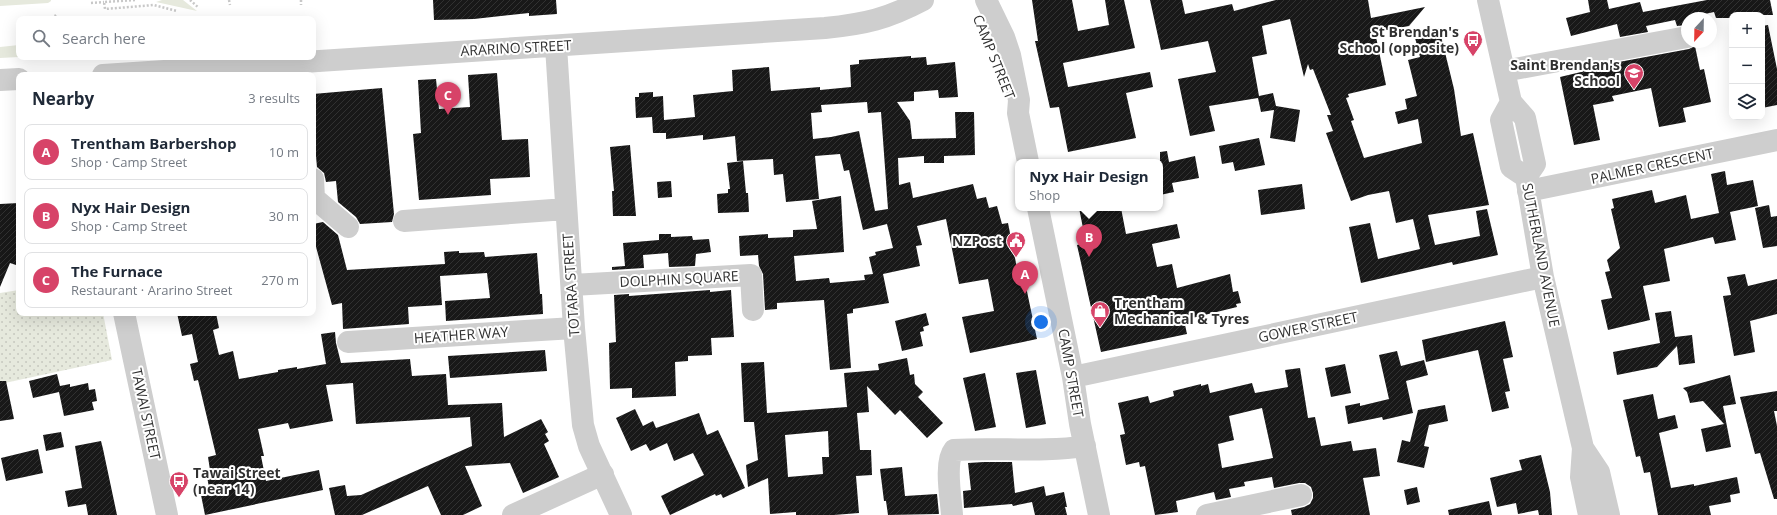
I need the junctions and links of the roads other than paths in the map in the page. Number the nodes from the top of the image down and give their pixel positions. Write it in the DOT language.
graph roads {
  1 [pos="923,0"];
  2 [pos="971,0"];
  3 [pos="986,0"];
  4 [pos="998,0"];
  5 [pos="1488,0"];
  6 [pos="999,27"];
  7 [pos="1681,38"];
  8 [pos="556,46"];
  9 [pos="305,69"];
  10 [pos="1504,71"];
  11 [pos="204,72"];
  12 [pos="16,79"];
  13 [pos="0,80"];
  14 [pos="1018,114"];
  15 [pos="1777,140"];
  16 [pos="1027,159"];
  17 [pos="1527,184"];
  18 [pos="316,200"];
  19 [pos="566,209"];
  20 [pos="1039,211"];
  21 [pos="404,221"];
  22 [pos="348,227"];
  23 [pos="1543,277"];
  24 [pos="572,285"];
  25 [pos="753,310"];
  26 [pos="125,316"];
  27 [pos="574,328"];
  28 [pos="348,342"];
  29 [pos="1073,377"];
  30 [pos="1084,446"];
  31 [pos="1583,448"];
  32 [pos="603,474"];
  33 [pos="1301,495"];
  34 [pos="167,515"];
  35 [pos="513,515"];
  36 [pos="621,515"];
  37 [pos="952,515"];
  38 [pos="1099,515"];
  39 [pos="1207,515"];
  40 [pos="1589,515"];
  41 [pos="1609,515"];
  1 -- 8 [label="street, ARARINO STREET"];
  2 -- 14 [label="street, CAMP STREET"];
  3 -- 6 [label="street, CAMP STREET"];
  4 -- 6 [label="street"];
  5 -- 10 [label="street, SUTHERLAND AVENUE"];
  6 -- 14 [label="street, CAMP STREET"];
  7 -- 10 [label="street"];
  8 -- 9 [label="street, ARARINO STREET"];
  8 -- 19 [label="street, TOTARA STREET"];
  9 -- 11 [label="street, ARARINO STREET"];
  10 -- 17 [label="street, SUTHERLAND AVENUE"];
  12 -- 13 [label="street"];
  14 -- 16 [label="street, CAMP STREET"];
  15 -- 17 [label="street, PALMER CRESCENT"];
  17 -- 23 [label="street, SUTHERLAND AVENUE"];
  18 -- 22 [label="street"];
  19 -- 21 [label="street"];
  19 -- 24 [label="street, TOTARA STREET"];
  20 -- 29 [label="street, CAMP STREET"];
  23 -- 29 [label="street, GOWER STREET"];
  23 -- 31 [label="street, SUTHERLAND AVENUE"];
  24 -- 25 [label="street, DOLPHIN SQUARE"];
  24 -- 27 [label="street, TOTARA STREET"];
  26 -- 34 [label="street, TAWAI STREET"];
  27 -- 28 [label="street, HEATHER WAY"];
  27 -- 32 [label="street, TOTARA STREET"];
  29 -- 30 [label="street, CAMP STREET"];
  30 -- 37 [label="street"];
  30 -- 38 [label="street, CAMP STREET"];
  31 -- 40 [label="street, SUTHERLAND AVENUE"];
  31 -- 41 [label="street, SUTHERLAND AVENUE"];
  32 -- 35 [label="street"];
  32 -- 36 [label="street, TOTARA STREET"];
  33 -- 39 [label="street"];
}
